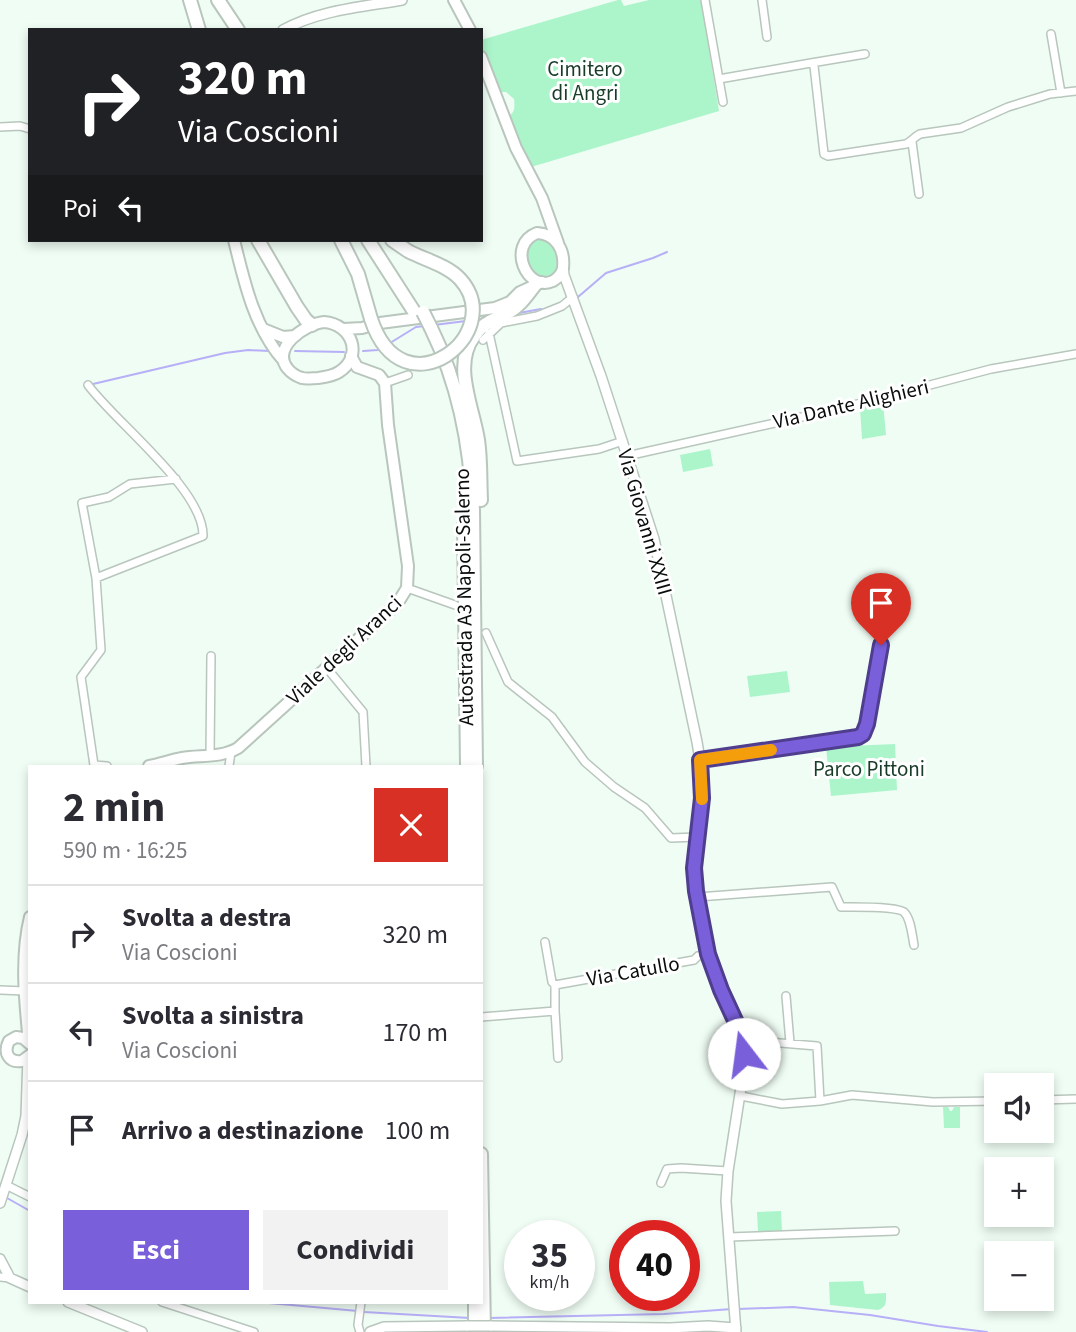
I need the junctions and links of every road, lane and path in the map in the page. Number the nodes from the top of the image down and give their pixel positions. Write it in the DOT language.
graph roads {
  1 [pos="190,0"];
  2 [pos="208,0"];
  3 [pos="218,0"];
  4 [pos="402,0"];
  5 [pos="454,0"];
  6 [pos="705,0"];
  7 [pos="762,0"];
  8 [pos="198,28"];
  9 [pos="227,28"];
  10 [pos="237,28"];
  11 [pos="287,28"];
  12 [pos="469,28"];
  13 [pos="1051,34"];
  14 [pos="767,37"];
  15 [pos="865,54"];
  16 [pos="483,62"];
  17 [pos="811,64"];
  18 [pos="719,79"];
  19 [pos="1076,90"];
  20 [pos="1061,93"];
  21 [pos="723,102"];
  22 [pos="0,127"];
  23 [pos="28,128"];
  24 [pos="912,142"];
  25 [pos="919,194"];
  26 [pos="545,208"];
  27 [pos="537,233"];
  28 [pos="234,242"];
  29 [pos="259,242"];
  30 [pos="342,242"];
  31 [pos="364,242"];
  32 [pos="369,242"];
  33 [pos="379,242"];
  34 [pos="395,242"];
  35 [pos="558,243"];
  36 [pos="563,265"];
  37 [pos="525,270"];
  38 [pos="393,276"];
  39 [pos="542,283"];
  40 [pos="520,292"];
  41 [pos="571,293"];
  42 [pos="419,312"];
  43 [pos="367,323"];
  44 [pos="312,325"];
  45 [pos="427,328"];
  46 [pos="263,329"];
  47 [pos="344,329"];
  48 [pos="489,333"];
  49 [pos="295,336"];
  50 [pos="483,340"];
  51 [pos="352,343"];
  52 [pos="1076,354"];
  53 [pos="351,356"];
  54 [pos="283,360"];
  55 [pos="366,371"];
  56 [pos="339,373"];
  57 [pos="408,375"];
  58 [pos="385,383"];
  59 [pos="88,385"];
  60 [pos="623,441"];
  61 [pos="627,456"];
  62 [pos="176,479"];
  63 [pos="96,578"];
  64 [pos="407,588"];
  65 [pos="455,605"];
  66 [pos="480,636"];
  67 [pos="881,645"];
  68 [pos="211,656"];
  69 [pos="326,667"];
  70 [pos="230,752"];
  71 [pos="210,755"];
  72 [pos="700,760"];
  73 [pos="94,765"];
  74 [pos="153,765"];
  75 [pos="229,765"];
  76 [pos="366,765"];
  77 [pos="467,765"];
  78 [pos="476,765"];
  79 [pos="697,837"];
  80 [pos="698,897"];
  81 [pos="28,931"];
  82 [pos="545,942"];
  83 [pos="914,945"];
  84 [pos="708,954"];
  85 [pos="555,985"];
  86 [pos="0,990"];
  87 [pos="25,991"];
  88 [pos="786,996"];
  89 [pos="25,1009"];
  90 [pos="555,1011"];
  91 [pos="485,1017"];
  92 [pos="28,1034"];
  93 [pos="744,1040"];
  94 [pos="28,1042"];
  95 [pos="790,1043"];
  96 [pos="8,1049"];
  97 [pos="28,1057"];
  98 [pos="558,1058"];
  99 [pos="28,1077"];
  100 [pos="741,1096"];
  101 [pos="27,1098"];
  102 [pos="1076,1099"];
  103 [pos="1054,1100"];
  104 [pos="820,1101"];
  105 [pos="984,1101"];
  106 [pos="728,1171"];
  107 [pos="661,1183"];
  108 [pos="3,1194"];
  109 [pos="28,1197"];
  110 [pos="483,1212"];
  111 [pos="895,1231"];
  112 [pos="729,1237"];
  113 [pos="0,1259"];
  114 [pos="0,1277"];
  115 [pos="10,1278"];
  116 [pos="28,1286"];
  117 [pos="73,1304"];
  118 [pos="168,1304"];
  119 [pos="360,1304"];
  120 [pos="475,1304"];
  121 [pos="735,1319"];
  122 [pos="359,1326"];
  123 [pos="425,1329"];
  124 [pos="444,1329"];
  125 [pos="471,1329"];
  126 [pos="487,1329"];
  127 [pos="670,1330"];
  128 [pos="142,1332"];
  129 [pos="254,1332"];
  130 [pos="370,1332"];
  1 -- 8 [label="highway"];
  2 -- 9 [label="highway"];
  3 -- 10 [label="highway"];
  4 -- 11 [label="street"];
  5 -- 12 [label="main road"];
  6 -- 18 [label="street"];
  7 -- 14 [label="street"];
  13 -- 20 [label="street"];
  15 -- 17 [label="street"];
  16 -- 26 [label="main road"];
  17 -- 18 [label="street"];
  17 -- 24 [label="street"];
  18 -- 21 [label="street"];
  19 -- 20 [label="street"];
  20 -- 24 [label="street"];
  22 -- 23 [label="street"];
  24 -- 25 [label="street"];
  26 -- 27 [label="main road"];
  26 -- 35 [label="main road"];
  27 -- 35 [label="main road"];
  27 -- 37 [label="main road"];
  28 -- 46 [label="main road"];
  29 -- 44 [label="highway"];
  30 -- 43 [label="highway"];
  31 -- 38 [label="highway"];
  32 -- 38 [label="highway, Autostrada A3 Napoli-Salerno"];
  33 -- 42 [label="highway, Autostrada A3 Napoli-Salerno"];
  34 -- 43 [label="highway, bridge"];
  35 -- 36 [label="main road"];
  36 -- 39 [label="main road"];
  36 -- 41 [label="street, Via Giovanni XXIII"];
  37 -- 39 [label="main road"];
  37 -- 40 [label="main road"];
  38 -- 42 [label="highway, Autostrada A3 Napoli-Salerno"];
  39 -- 40 [label="main road"];
  39 -- 41 [label="street"];
  39 -- 66 [label="highway"];
  40 -- 43 [label="main road"];
  41 -- 48 [label="street"];
  41 -- 60 [label="street, Via Giovanni XXIII"];
  42 -- 45 [label="highway, Autostrada A3 Napoli-Salerno"];
  43 -- 47 [label="main road"];
  43 -- 51 [label="main road"];
  44 -- 47 [label="main road"];
  44 -- 49 [label="main road"];
  45 -- 66 [label="highway, Autostrada A3 Napoli-Salerno"];
  45 -- 77 [label="highway, Autostrada A3 Napoli-Salerno"];
  46 -- 49 [label="main road"];
  46 -- 54 [label="main road"];
  47 -- 51 [label="main road"];
  48 -- 50 [label="street"];
  48 -- 60 [label="street"];
  49 -- 54 [label="main road"];
  51 -- 53 [label="main road"];
  52 -- 61 [label="street, Via Dante Alighieri"];
  53 -- 55 [label="main road"];
  53 -- 56 [label="main road"];
  54 -- 56 [label="main road"];
  55 -- 56 [label="main road"];
  55 -- 58 [label="main road"];
  57 -- 58 [label="street"];
  58 -- 64 [label="main road, Viale degli Aranci"];
  59 -- 62 [label="street"];
  60 -- 61 [label="street, Via Giovanni XXIII"];
  61 -- 72 [label="street, Via Giovanni XXIII"];
  62 -- 63 [label="street"];
  62 -- 63 [label="street"];
  63 -- 73 [label="street"];
  64 -- 65 [label="street"];
  64 -- 69 [label="main road, Viale degli Aranci"];
  66 -- 78 [label="highway, Autostrada A3 Napoli-Salerno"];
  66 -- 79 [label="street"];
  67 -- 72 [label="street"];
  68 -- 71 [label="street"];
  69 -- 70 [label="main road, Viale degli Aranci"];
  69 -- 76 [label="street"];
  70 -- 71 [label="main road"];
  70 -- 75 [label="street"];
  71 -- 74 [label="main road"];
  72 -- 79 [label="street, Via Giovanni XXIII"];
  79 -- 80 [label="street, Via Giovanni XXIII"];
  80 -- 83 [label="street"];
  80 -- 84 [label="street, Via Giovanni XXIII"];
  81 -- 87 [label="main road"];
  82 -- 85 [label="street"];
  84 -- 85 [label="street, Via Catullo"];
  84 -- 93 [label="street, Via Giovanni XXIII"];
  85 -- 90 [label="street"];
  86 -- 87 [label="street"];
  87 -- 89 [label="main road"];
  88 -- 95 [label="street"];
  89 -- 92 [label="main road"];
  89 -- 96 [label="main road"];
  90 -- 91 [label="street"];
  90 -- 98 [label="street"];
  93 -- 95 [label="street"];
  93 -- 100 [label="street"];
  94 -- 96 [label="main road"];
  95 -- 104 [label="street"];
  96 -- 97 [label="main road"];
  96 -- 101 [label="street"];
  99 -- 101 [label="street"];
  100 -- 104 [label="street"];
  100 -- 106 [label="street"];
  101 -- 108 [label="street"];
  102 -- 103 [label="street"];
  104 -- 105 [label="street"];
  106 -- 107 [label="street"];
  106 -- 112 [label="street"];
  108 -- 109 [label="street"];
  110 -- 126 [label="highway"];
  111 -- 112 [label="street"];
  112 -- 121 [label="street"];
  113 -- 115 [label="street"];
  114 -- 115 [label="street"];
  115 -- 116 [label="street"];
  117 -- 128 [label="street"];
  118 -- 129 [label="street"];
  119 -- 122 [label="street"];
  120 -- 125 [label="highway"];
  121 -- 127 [label="street"];
  123 -- 124 [label="street"];
  123 -- 130 [label="street"];
  124 -- 125 [label="street"];
  125 -- 126 [label="street, bridge"];
  126 -- 127 [label="street"];
}
